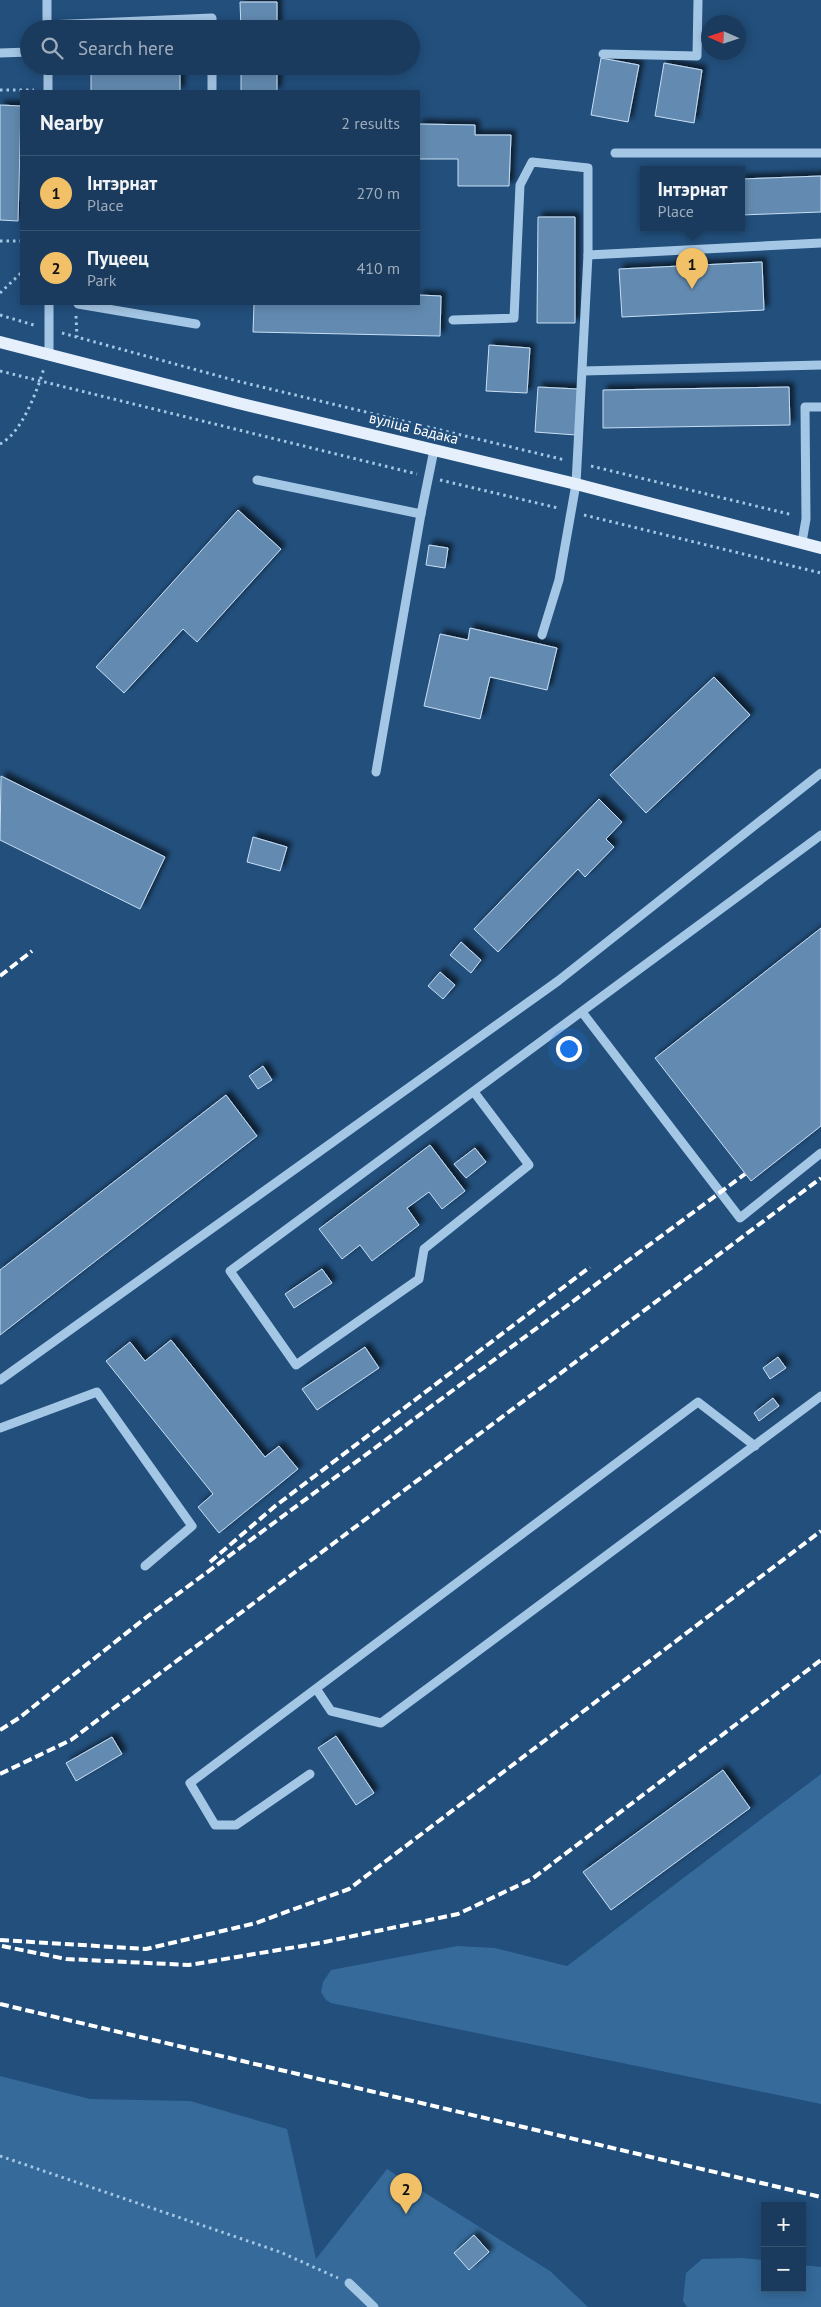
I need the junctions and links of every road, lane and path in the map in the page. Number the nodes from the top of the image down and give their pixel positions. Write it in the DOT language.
graph roads {
  1 [pos="47,0"];
  2 [pos="698,0"];
  3 [pos="48,20"];
  4 [pos="176,20"];
  5 [pos="212,20"];
  6 [pos="20,52"];
  7 [pos="0,53"];
  8 [pos="604,54"];
  9 [pos="48,75"];
  10 [pos="212,75"];
  11 [pos="0,90"];
  12 [pos="20,90"];
  13 [pos="48,90"];
  14 [pos="212,90"];
  15 [pos="615,153"];
  16 [pos="821,153"];
  17 [pos="0,241"];
  18 [pos="20,241"];
  19 [pos="821,243"];
  20 [pos="588,255"];
  21 [pos="20,274"];
  22 [pos="0,293"];
  23 [pos="49,305"];
  24 [pos="77,308"];
  25 [pos="0,315"];
  26 [pos="453,320"];
  27 [pos="196,324"];
  28 [pos="49,330"];
  29 [pos="77,338"];
  30 [pos="0,342"];
  31 [pos="49,353"];
  32 [pos="821,365"];
  33 [pos="0,371"];
  34 [pos="583,371"];
  35 [pos="40,381"];
  36 [pos="821,407"];
  37 [pos="0,444"];
  38 [pos="434,450"];
  39 [pos="578,463"];
  40 [pos="428,477"];
  41 [pos="257,480"];
  42 [pos="576,484"];
  43 [pos="572,512"];
  44 [pos="421,514"];
  45 [pos="806,518"];
  46 [pos="802,542"];
  47 [pos="821,548"];
  48 [pos="821,573"];
  49 [pos="542,635"];
  50 [pos="376,772"];
  51 [pos="821,773"];
  52 [pos="821,835"];
  53 [pos="582,1012"];
  54 [pos="474,1092"];
  55 [pos="821,1153"];
  56 [pos="0,1380"];
  57 [pos="821,1396"];
  58 [pos="0,1428"];
  59 [pos="755,1446"];
  60 [pos="145,1566"];
  61 [pos="317,1690"];
  62 [pos="310,1774"];
  63 [pos="0,2156"];
  64 [pos="349,2283"];
  65 [pos="374,2307"];
  1 -- 3 [label="street"];
  2 -- 8 [label="street"];
  4 -- 5 [label="street"];
  6 -- 7 [label="street"];
  9 -- 13 [label="street"];
  10 -- 14 [label="street"];
  11 -- 12 [label="path"];
  15 -- 16 [label="street"];
  17 -- 18 [label="path"];
  19 -- 20 [label="street"];
  20 -- 26 [label="street"];
  20 -- 34 [label="street"];
  21 -- 22 [label="path"];
  23 -- 28 [label="street"];
  24 -- 27 [label="street"];
  24 -- 29 [label="path"];
  25 -- 28 [label="path"];
  28 -- 29 [label="path"];
  28 -- 31 [label="street"];
  29 -- 39 [label="path"];
  30 -- 31 [label="main road, вуліца Бадака"];
  31 -- 35 [label="path"];
  31 -- 38 [label="main road, вуліца Бадака"];
  32 -- 34 [label="street"];
  33 -- 35 [label="path"];
  34 -- 39 [label="street"];
  35 -- 37 [label="path"];
  35 -- 40 [label="path"];
  36 -- 45 [label="street"];
  38 -- 40 [label="street"];
  38 -- 42 [label="main road, вуліца Бадака"];
  39 -- 42 [label="street"];
  39 -- 45 [label="path"];
  40 -- 43 [label="path"];
  40 -- 44 [label="street"];
  41 -- 44 [label="street"];
  42 -- 43 [label="street"];
  42 -- 46 [label="main road, вуліца Бадака"];
  43 -- 48 [label="path"];
  43 -- 49 [label="street"];
  44 -- 50 [label="street"];
  45 -- 46 [label="street"];
  46 -- 47 [label="main road, вуліца Бадака"];
  51 -- 56 [label="street"];
  52 -- 53 [label="street"];
  53 -- 54 [label="street"];
  53 -- 55 [label="street"];
  54 -- 54 [label="street"];
  57 -- 59 [label="street"];
  58 -- 60 [label="street"];
  59 -- 61 [label="street"];
  59 -- 61 [label="street"];
  61 -- 62 [label="street"];
  63 -- 64 [label="path"];
  64 -- 65 [label="street"];
}
